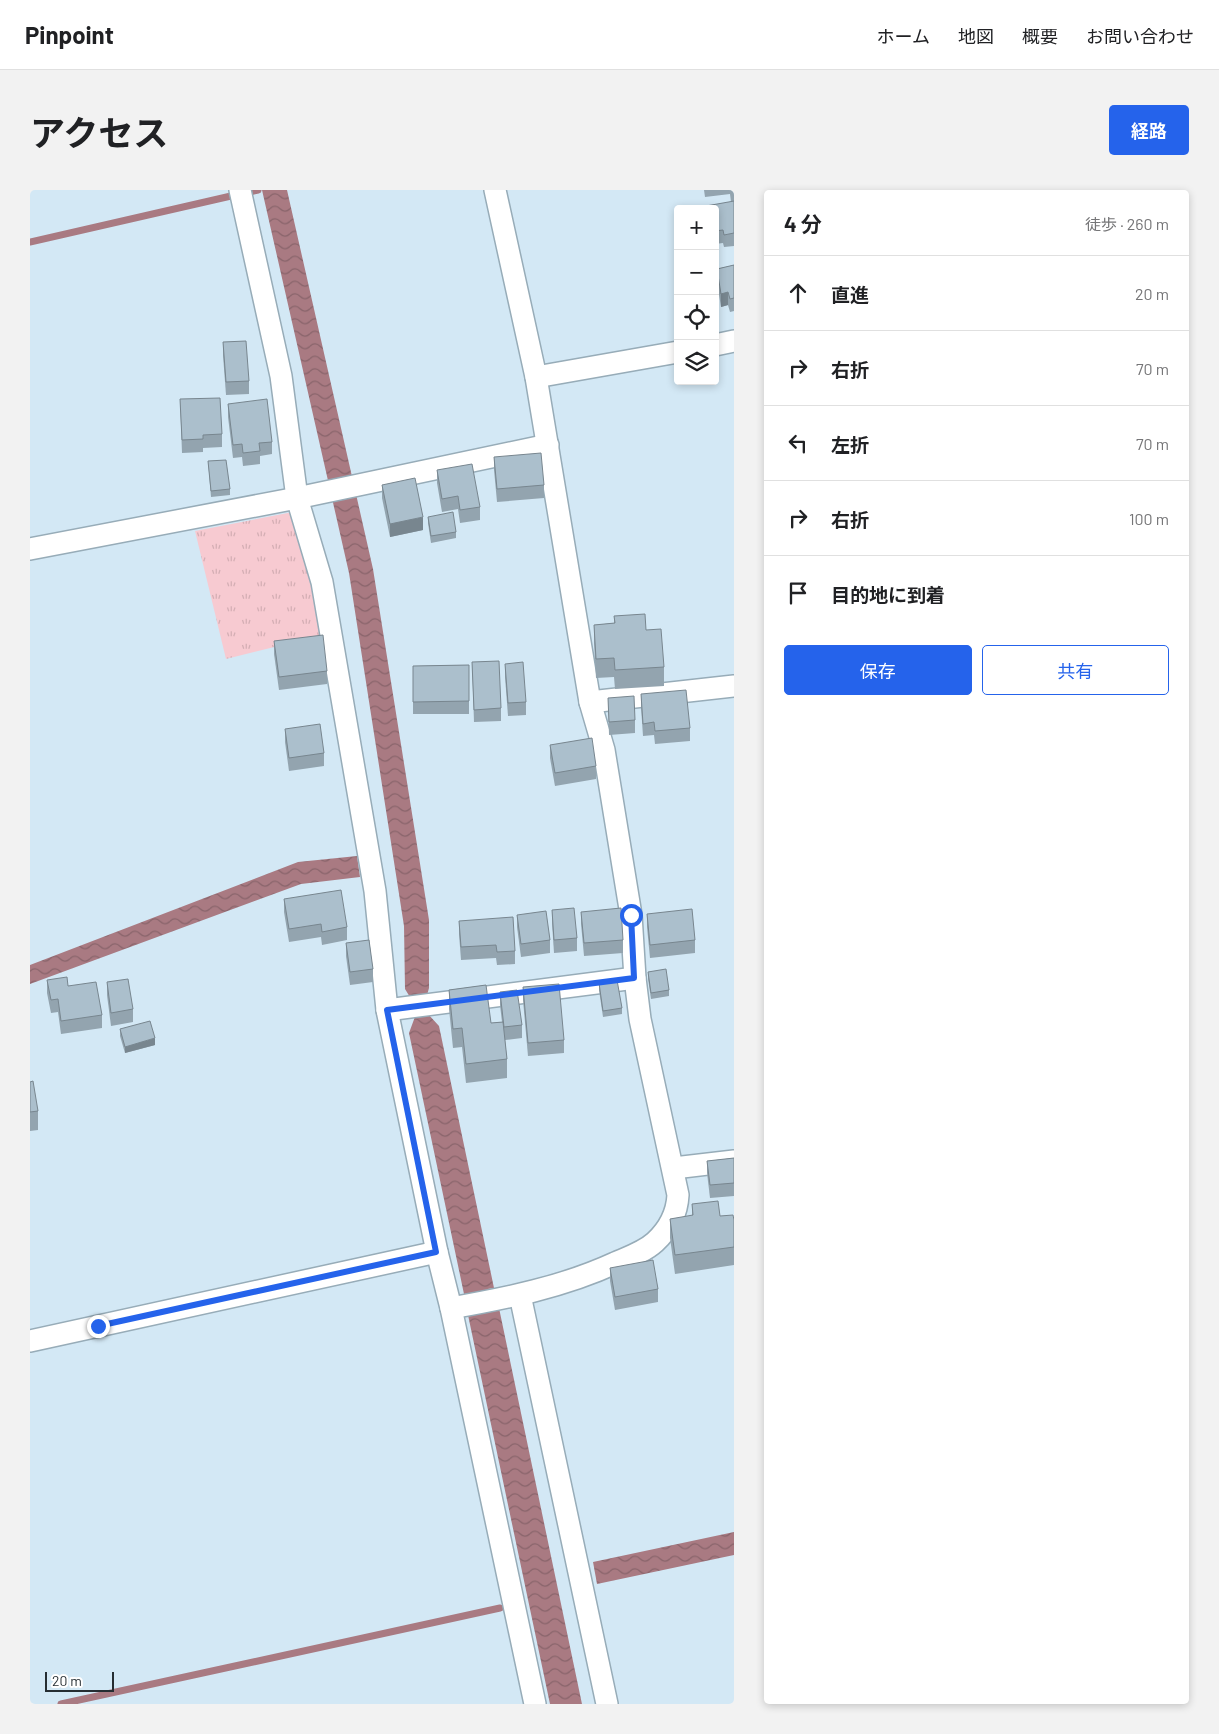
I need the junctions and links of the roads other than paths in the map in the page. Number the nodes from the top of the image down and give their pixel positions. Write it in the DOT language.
graph roads {
  1 [pos="240,190"];
  2 [pos="495,190"];
  3 [pos="734,341"];
  4 [pos="719,344"];
  5 [pos="674,353"];
  6 [pos="536,377"];
  7 [pos="548,445"];
  8 [pos="297,498"];
  9 [pos="30,549"];
  10 [pos="734,686"];
  11 [pos="590,702"];
  12 [pos="634,978"];
  13 [pos="387,1010"];
  14 [pos="734,1162"];
  15 [pos="674,1168"];
  16 [pos="436,1252"];
  17 [pos="520,1295"];
  18 [pos="459,1307"];
  19 [pos="30,1341"];
  20 [pos="534,1704"];
  21 [pos="607,1704"];
  1 -- 8 [label="street"];
  2 -- 6 [label="street"];
  3 -- 4 [label="street"];
  5 -- 6 [label="street"];
  6 -- 7 [label="street"];
  7 -- 8 [label="street"];
  7 -- 11 [label="street"];
  8 -- 9 [label="street"];
  8 -- 13 [label="street"];
  10 -- 11 [label="street"];
  11 -- 12 [label="street"];
  12 -- 13 [label="street"];
  12 -- 15 [label="street"];
  13 -- 16 [label="street"];
  14 -- 15 [label="street"];
  15 -- 17 [label="street"];
  16 -- 18 [label="street"];
  16 -- 19 [label="street"];
  17 -- 18 [label="street"];
  17 -- 21 [label="street"];
  18 -- 20 [label="street"];
}
